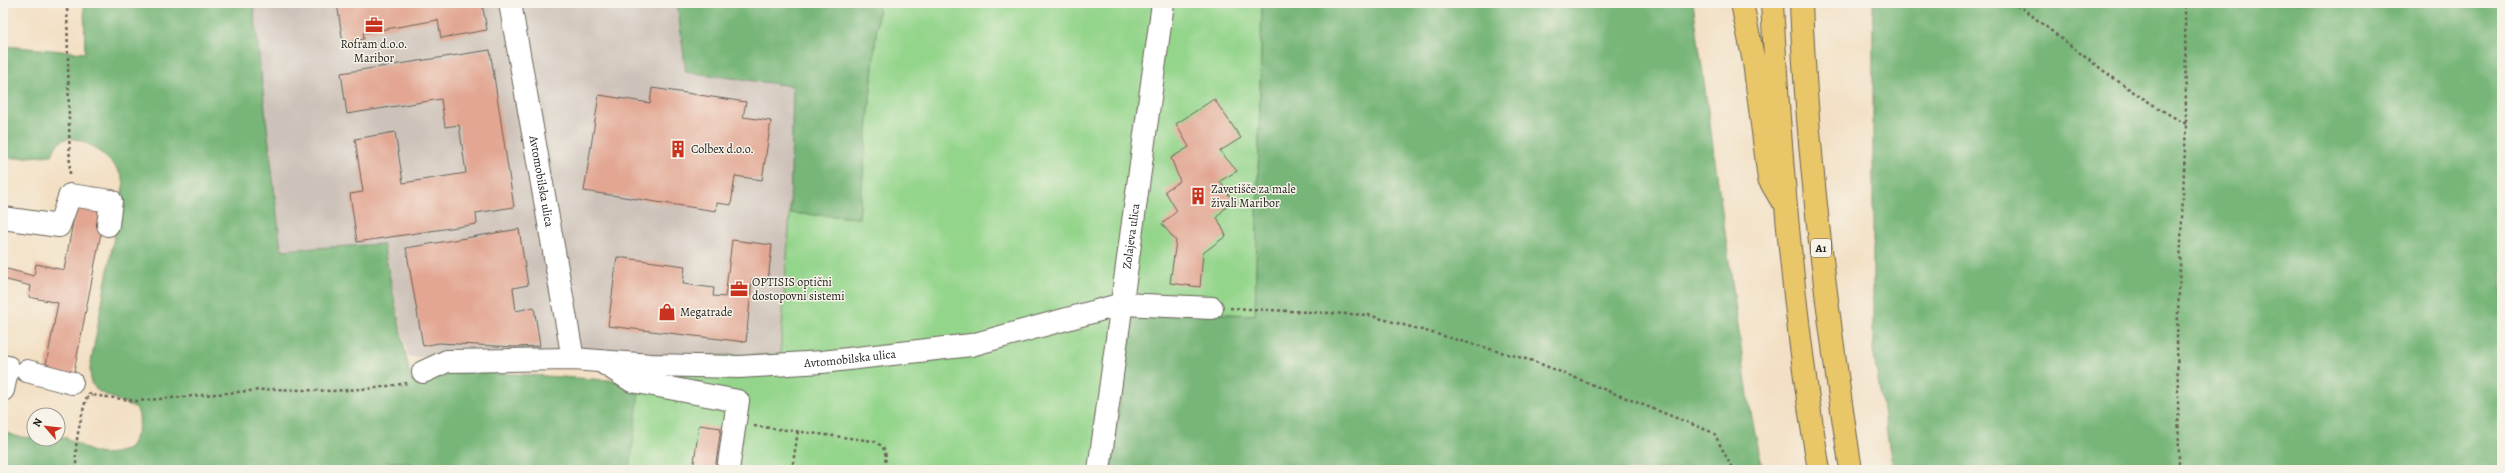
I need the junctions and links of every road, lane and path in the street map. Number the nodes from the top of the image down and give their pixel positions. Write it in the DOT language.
graph roads {
  1 [pos="67,3"];
  2 [pos="510,3"];
  3 [pos="1163,3"];
  4 [pos="1742,3"];
  5 [pos="1772,3"];
  6 [pos="1801,3"];
  7 [pos="1810,3"];
  8 [pos="2012,3"];
  9 [pos="2185,3"];
  10 [pos="1801,25"];
  11 [pos="2186,124"];
  12 [pos="70,195"];
  13 [pos="1786,207"];
  14 [pos="3,218"];
  15 [pos="108,225"];
  16 [pos="1122,304"];
  17 [pos="1212,308"];
  18 [pos="573,359"];
  19 [pos="601,362"];
  20 [pos="3,366"];
  21 [pos="27,371"];
  22 [pos="423,372"];
  23 [pos="72,383"];
  24 [pos="3,390"];
  25 [pos="92,396"];
  26 [pos="735,423"];
  27 [pos="798,431"];
  28 [pos="77,470"];
  29 [pos="728,470"];
  30 [pos="792,470"];
  31 [pos="884,470"];
  32 [pos="1100,470"];
  33 [pos="1733,470"];
  34 [pos="1819,470"];
  35 [pos="1851,470"];
  36 [pos="2177,470"];
  1 -- 12 [label="path"];
  2 -- 18 [label="street, Avtomobilska ulica"];
  3 -- 16 [label="street, Zolajeva ulica"];
  4 -- 13 [label="highway"];
  5 -- 13 [label="highway"];
  6 -- 10 [label="highway, A1"];
  7 -- 10 [label="highway"];
  8 -- 11 [label="path"];
  9 -- 11 [label="path"];
  10 -- 35 [label="highway, A1"];
  11 -- 36 [label="path"];
  12 -- 14 [label="street"];
  12 -- 15 [label="street"];
  13 -- 34 [label="highway"];
  16 -- 17 [label="street, Avtomobilska ulica"];
  16 -- 19 [label="street, Avtomobilska ulica"];
  16 -- 32 [label="street, Zolajeva ulica"];
  17 -- 33 [label="path"];
  18 -- 19 [label="street, Avtomobilska ulica"];
  18 -- 22 [label="street, Avtomobilska ulica"];
  19 -- 26 [label="street"];
  20 -- 24 [label="street"];
  21 -- 23 [label="street"];
  22 -- 25 [label="path"];
  23 -- 25 [label="path"];
  25 -- 28 [label="path"];
  26 -- 27 [label="path"];
  26 -- 29 [label="street"];
  27 -- 30 [label="path"];
  27 -- 31 [label="path"];
}
